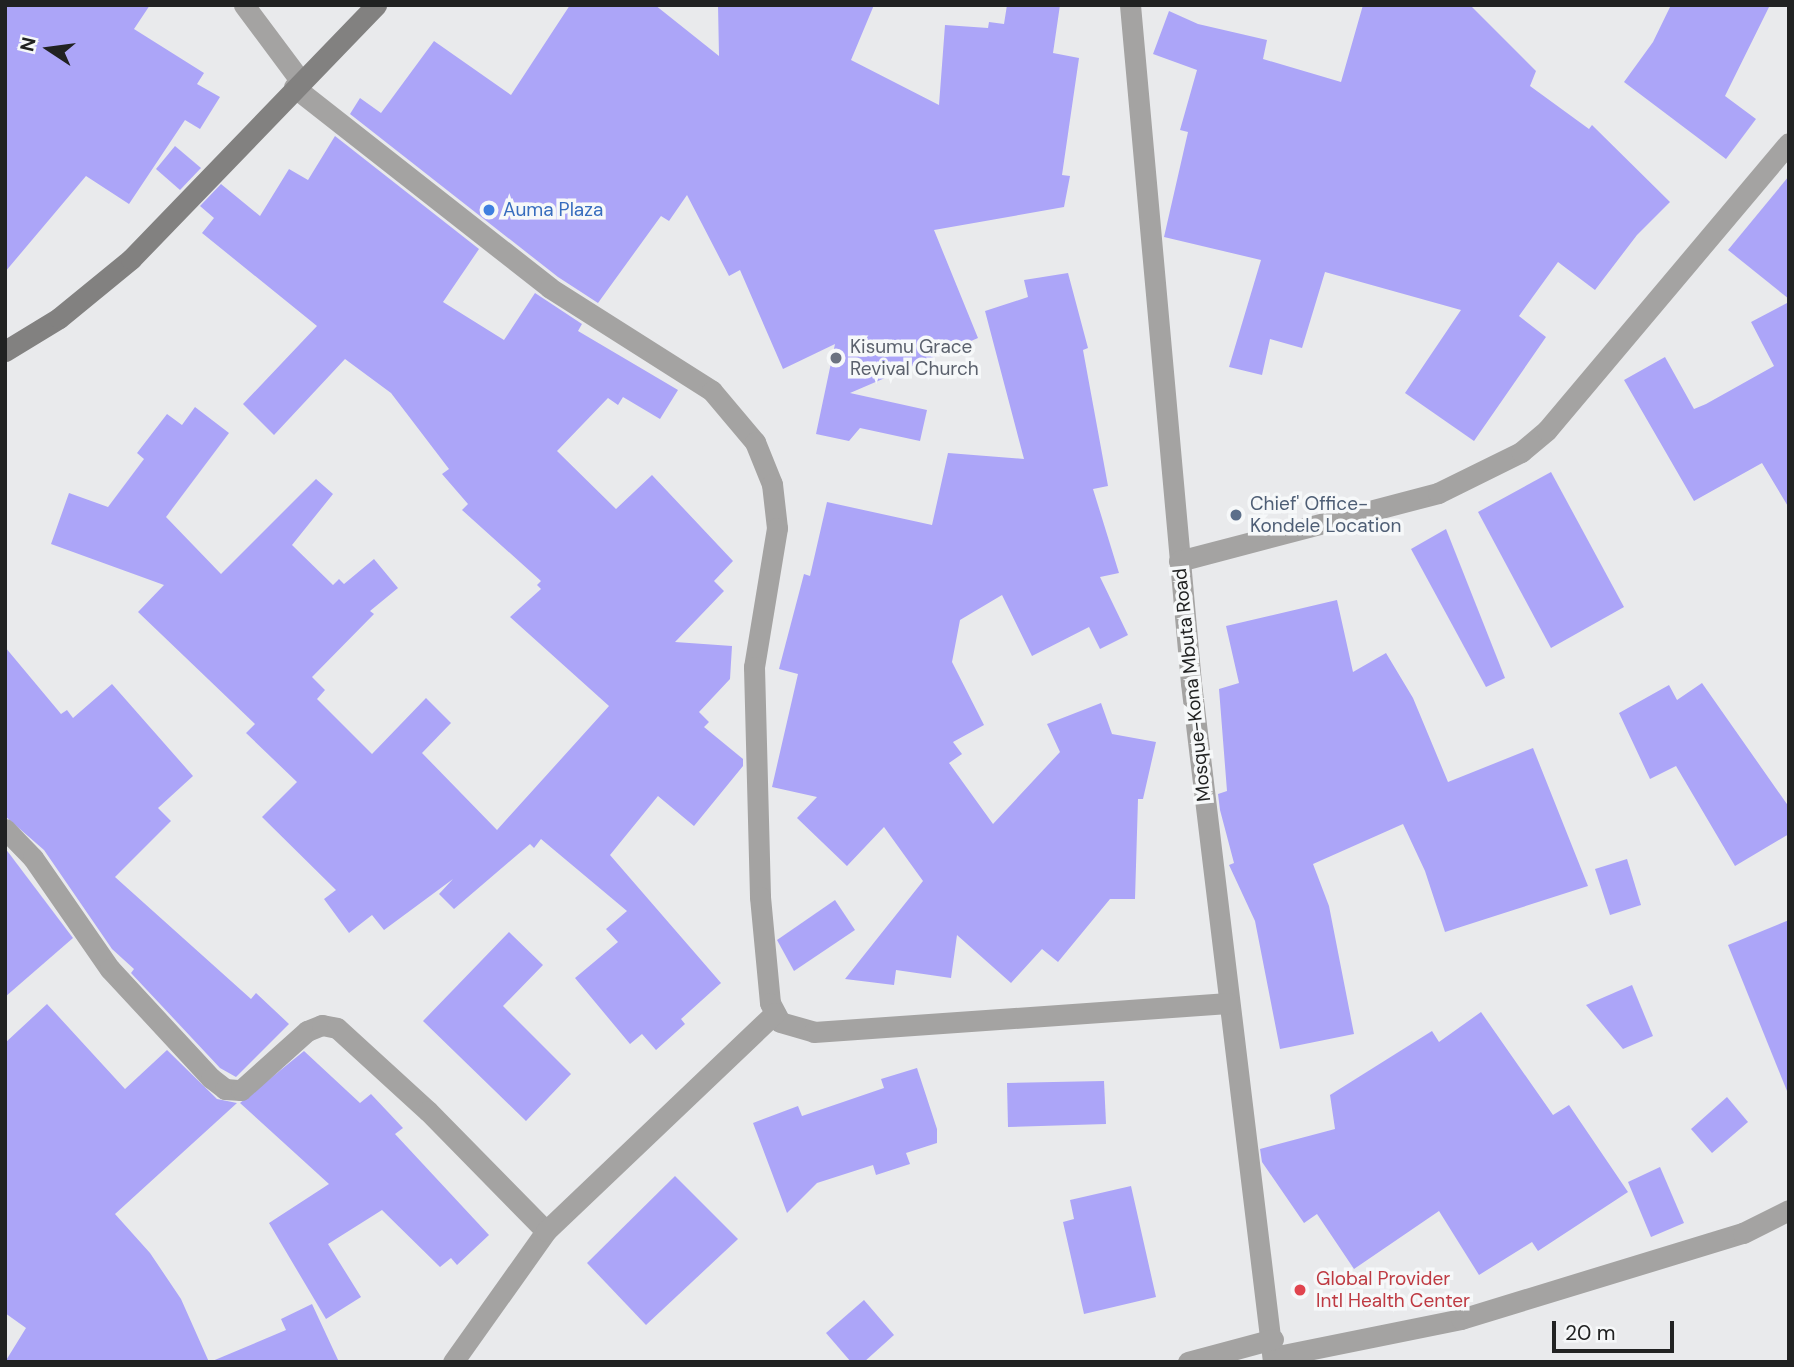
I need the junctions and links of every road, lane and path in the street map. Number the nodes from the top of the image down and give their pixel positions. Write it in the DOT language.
graph roads {
  1 [pos="244,5"];
  2 [pos="376,5"];
  3 [pos="1130,5"];
  4 [pos="297,83"];
  5 [pos="1789,143"];
  6 [pos="5,351"];
  7 [pos="1179,561"];
  8 [pos="5,829"];
  9 [pos="1228,1003"];
  10 [pos="775,1013"];
  11 [pos="1789,1210"];
  12 [pos="546,1231"];
  13 [pos="1273,1353"];
  14 [pos="453,1362"];
  15 [pos="1188,1362"];
  1 -- 4 [label="street"];
  2 -- 4 [label="street"];
  3 -- 7 [label="street, Mosque-Kona Mbuta Road"];
  4 -- 6 [label="street"];
  4 -- 10 [label="street"];
  5 -- 7 [label="street"];
  7 -- 9 [label="street, Mosque-Kona Mbuta Road"];
  8 -- 12 [label="street"];
  9 -- 10 [label="street"];
  9 -- 13 [label="street, Mosque-Kona Mbuta Road"];
  10 -- 12 [label="street"];
  11 -- 13 [label="street"];
  12 -- 14 [label="street"];
  13 -- 15 [label="street"];
}
